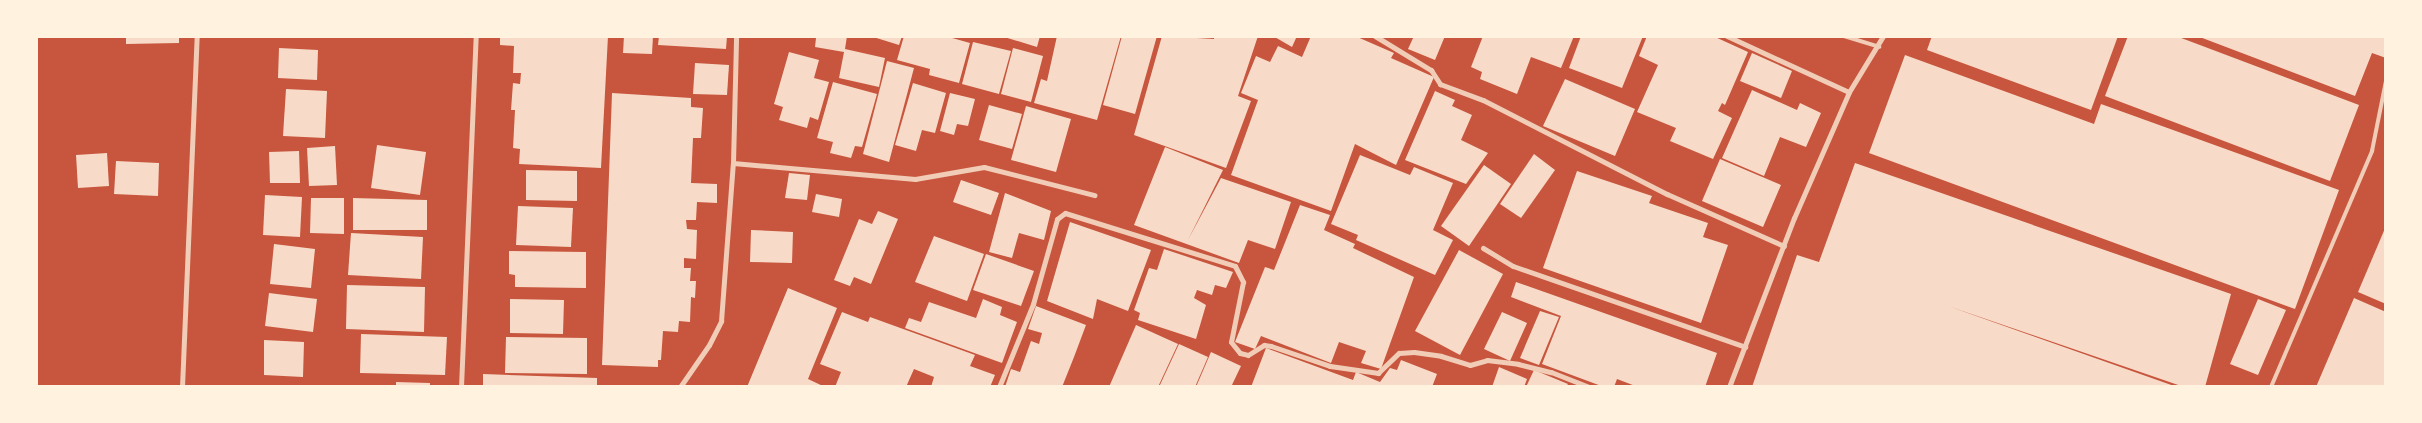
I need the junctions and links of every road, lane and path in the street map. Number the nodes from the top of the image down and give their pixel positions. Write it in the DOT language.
graph roads {
  1 [pos="197,36"];
  2 [pos="476,36"];
  3 [pos="736,36"];
  4 [pos="1375,36"];
  5 [pos="1727,36"];
  6 [pos="1844,36"];
  7 [pos="1883,36"];
  8 [pos="1879,47"];
  9 [pos="2386,81"];
  10 [pos="1849,92"];
  11 [pos="733,163"];
  12 [pos="1094,195"];
  13 [pos="1784,246"];
  14 [pos="1483,248"];
  15 [pos="1745,347"];
  16 [pos="182,387"];
  17 [pos="461,387"];
  18 [pos="680,387"];
  19 [pos="999,387"];
  20 [pos="1589,387"];
  21 [pos="1729,387"];
  22 [pos="2271,387"];
  1 -- 16 [label="street"];
  2 -- 17 [label="street"];
  3 -- 11 [label="street"];
  4 -- 13 [label="street"];
  5 -- 10 [label="street"];
  6 -- 8 [label="lane"];
  7 -- 8 [label="street"];
  8 -- 10 [label="street"];
  9 -- 22 [label="lane"];
  10 -- 13 [label="street"];
  11 -- 12 [label="street"];
  11 -- 18 [label="street"];
  13 -- 15 [label="street"];
  14 -- 15 [label="street"];
  15 -- 21 [label="street"];
  19 -- 20 [label="street"];
}
